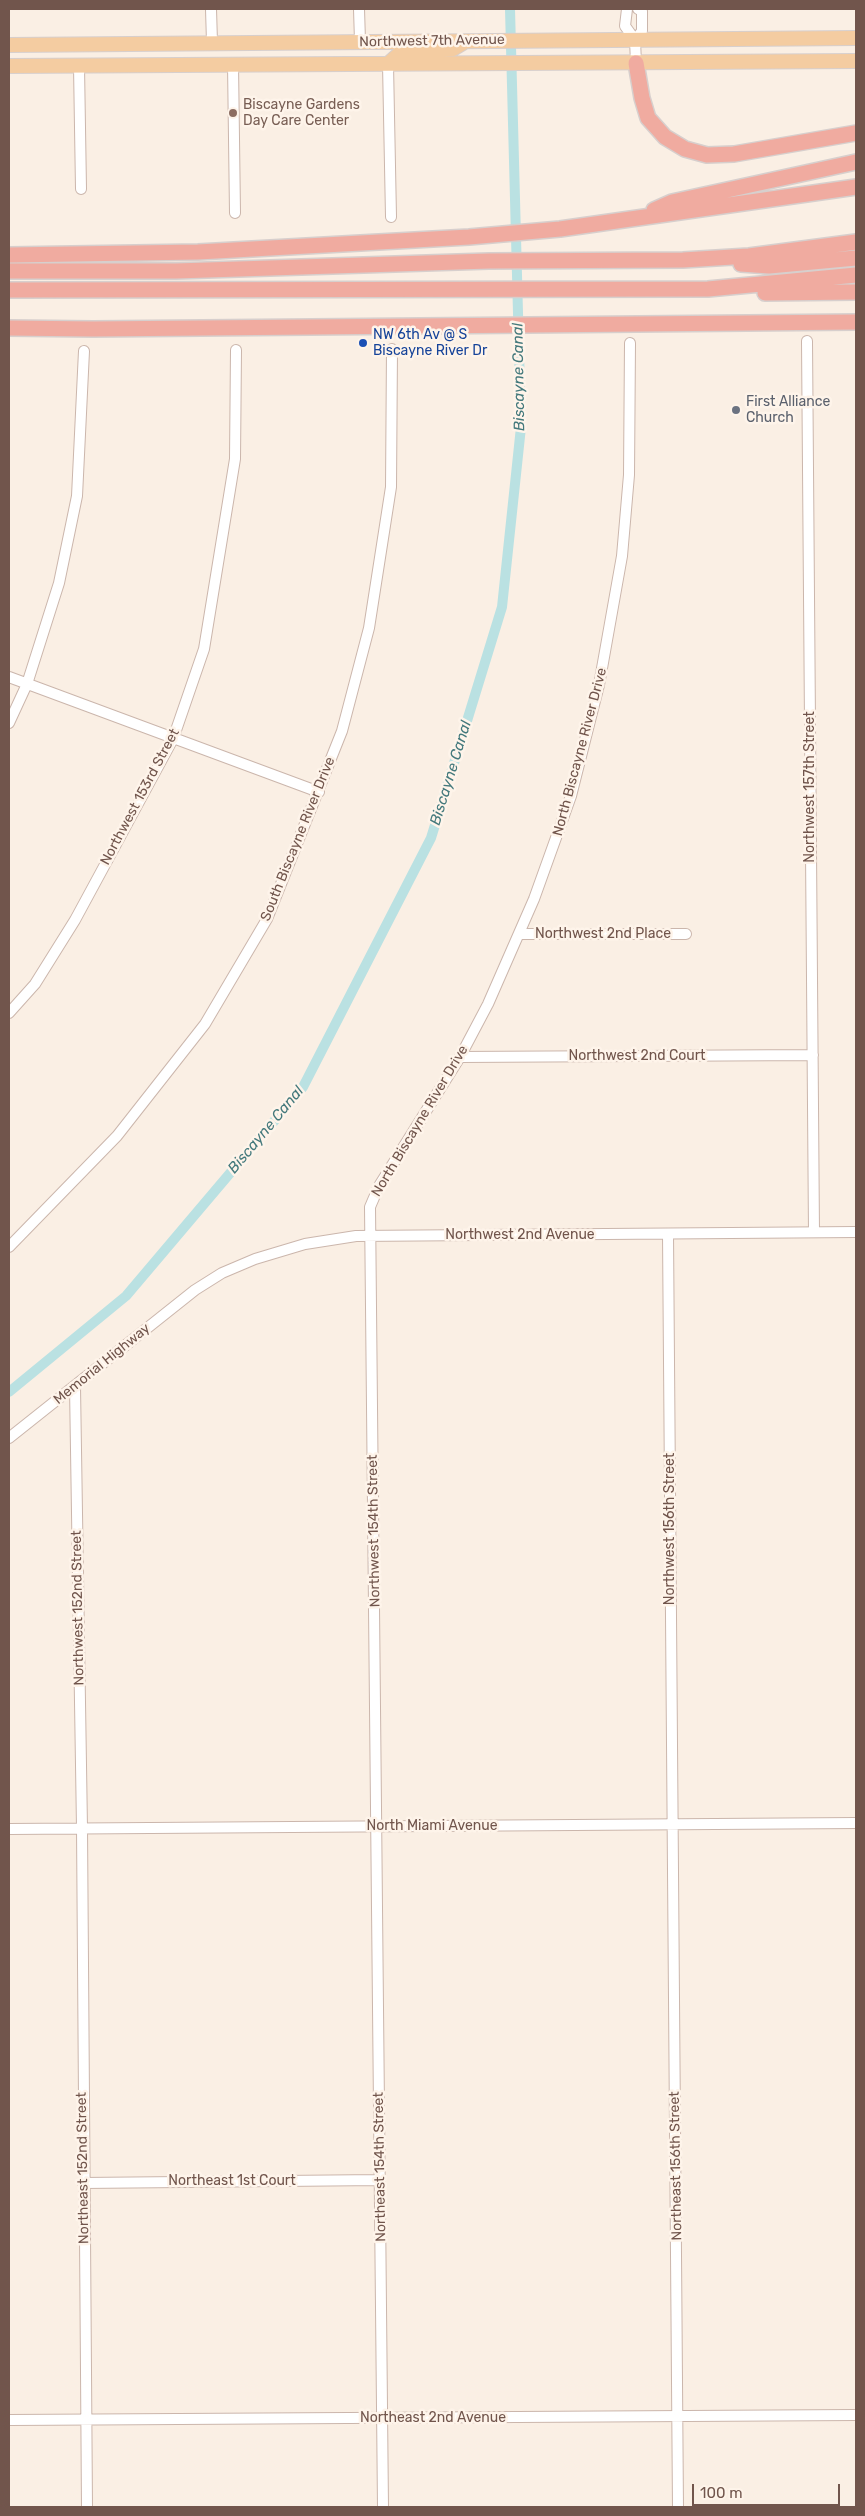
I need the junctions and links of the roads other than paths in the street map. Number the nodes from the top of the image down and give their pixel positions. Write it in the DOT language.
graph roads {
  1 [pos="211,9"];
  2 [pos="359,9"];
  3 [pos="627,9"];
  4 [pos="638,9"];
  5 [pos="856,38"];
  6 [pos="465,40"];
  7 [pos="635,40"];
  8 [pos="360,41"];
  9 [pos="212,42"];
  10 [pos="9,45"];
  11 [pos="856,61"];
  12 [pos="636,63"];
  13 [pos="233,64"];
  14 [pos="299,64"];
  15 [pos="388,64"];
  16 [pos="123,65"];
  17 [pos="9,66"];
  18 [pos="79,66"];
  19 [pos="856,133"];
  20 [pos="856,162"];
  21 [pos="856,187"];
  22 [pos="81,189"];
  23 [pos="234,212"];
  24 [pos="391,216"];
  25 [pos="642,216"];
  26 [pos="856,242"];
  27 [pos="9,255"];
  28 [pos="856,258"];
  29 [pos="683,260"];
  30 [pos="9,270"];
  31 [pos="856,270"];
  32 [pos="856,275"];
  33 [pos="788,282"];
  34 [pos="9,290"];
  35 [pos="542,291"];
  36 [pos="489,292"];
  37 [pos="856,292"];
  38 [pos="9,294"];
  39 [pos="856,311"];
  40 [pos="856,322"];
  41 [pos="623,323"];
  42 [pos="9,328"];
  43 [pos="807,341"];
  44 [pos="630,343"];
  45 [pos="392,348"];
  46 [pos="236,350"];
  47 [pos="84,351"];
  48 [pos="9,677"];
  49 [pos="28,684"];
  50 [pos="9,723"];
  51 [pos="173,739"];
  52 [pos="319,792"];
  53 [pos="520,934"];
  54 [pos="686,934"];
  55 [pos="9,1013"];
  56 [pos="813,1055"];
  57 [pos="460,1057"];
  58 [pos="814,1232"];
  59 [pos="856,1232"];
  60 [pos="668,1234"];
  61 [pos="370,1236"];
  62 [pos="13,1239"];
  63 [pos="9,1247"];
  64 [pos="195,1290"];
  65 [pos="76,1387"];
  66 [pos="9,1438"];
  67 [pos="856,1823"];
  68 [pos="673,1824"];
  69 [pos="377,1826"];
  70 [pos="82,1828"];
  71 [pos="9,1829"];
  72 [pos="380,2180"];
  73 [pos="83,2183"];
  74 [pos="856,2415"];
  75 [pos="679,2416"];
  76 [pos="383,2418"];
  77 [pos="9,2420"];
  78 [pos="87,2420"];
  79 [pos="87,2507"];
  80 [pos="382,2507"];
  81 [pos="678,2507"];
  1 -- 9 [label="street"];
  2 -- 8 [label="street"];
  3 -- 7 [label="street"];
  4 -- 7 [label="street"];
  5 -- 7 [label="main road, Northwest 7th Avenue"];
  6 -- 7 [label="main road, Northwest 7th Avenue"];
  6 -- 8 [label="main road, Northwest 7th Avenue"];
  6 -- 15 [label="main road"];
  7 -- 12 [label="street"];
  8 -- 9 [label="main road, Northwest 7th Avenue"];
  8 -- 14 [label="main road"];
  9 -- 10 [label="main road, Northwest 7th Avenue"];
  9 -- 16 [label="main road"];
  11 -- 12 [label="main road, Northwest 7th Avenue"];
  12 -- 15 [label="main road, Northwest 7th Avenue"];
  12 -- 19 [label="highway"];
  13 -- 14 [label="main road, Northwest 7th Avenue"];
  13 -- 16 [label="main road, Northwest 7th Avenue"];
  13 -- 23 [label="street"];
  14 -- 15 [label="main road, Northwest 7th Avenue"];
  15 -- 24 [label="street"];
  16 -- 18 [label="main road, Northwest 7th Avenue"];
  17 -- 18 [label="main road, Northwest 7th Avenue"];
  18 -- 22 [label="street"];
  20 -- 25 [label="highway"];
  21 -- 25 [label="highway"];
  25 -- 27 [label="highway"];
  26 -- 29 [label="highway"];
  28 -- 29 [label="highway"];
  29 -- 30 [label="highway"];
  31 -- 33 [label="highway"];
  32 -- 33 [label="highway"];
  33 -- 35 [label="highway"];
  34 -- 36 [label="highway"];
  35 -- 36 [label="highway"];
  35 -- 37 [label="highway"];
  36 -- 38 [label="highway"];
  39 -- 41 [label="highway"];
  40 -- 41 [label="highway"];
  41 -- 42 [label="highway"];
  43 -- 56 [label="street, Northwest 157th Street"];
  44 -- 53 [label="street, North Biscayne River Drive"];
  45 -- 52 [label="street, South Biscayne River Drive"];
  46 -- 51 [label="street, Northwest 153rd Street"];
  47 -- 49 [label="street"];
  48 -- 49 [label="street"];
  49 -- 50 [label="street"];
  49 -- 51 [label="street"];
  51 -- 52 [label="street"];
  51 -- 55 [label="street, Northwest 153rd Street"];
  52 -- 62 [label="street, South Biscayne River Drive"];
  53 -- 54 [label="street, Northwest 2nd Place"];
  53 -- 57 [label="street, North Biscayne River Drive"];
  56 -- 57 [label="street, Northwest 2nd Court"];
  56 -- 58 [label="street, Northwest 157th Street"];
  57 -- 61 [label="street, North Biscayne River Drive"];
  58 -- 59 [label="street, Northwest 2nd Avenue"];
  58 -- 60 [label="street, Northwest 2nd Avenue"];
  60 -- 61 [label="street, Northwest 2nd Avenue"];
  60 -- 68 [label="street, Northwest 156th Street"];
  61 -- 64 [label="street, Northwest 2nd Avenue"];
  61 -- 69 [label="street, Northwest 154th Street"];
  62 -- 63 [label="street, South Biscayne River Drive"];
  64 -- 65 [label="street, Memorial Highway"];
  65 -- 66 [label="street, Memorial Highway"];
  65 -- 70 [label="street, Northwest 152nd Street"];
  67 -- 68 [label="street, North Miami Avenue"];
  68 -- 69 [label="street, North Miami Avenue"];
  68 -- 75 [label="street, Northeast 156th Street"];
  69 -- 70 [label="street, North Miami Avenue"];
  69 -- 72 [label="street, Northeast 154th Street"];
  70 -- 71 [label="street, North Miami Avenue"];
  70 -- 73 [label="street, Northeast 152nd Street"];
  72 -- 73 [label="street, Northeast 1st Court"];
  72 -- 76 [label="street, Northeast 154th Street"];
  73 -- 78 [label="street, Northeast 152nd Street"];
  74 -- 75 [label="street, Northeast 2nd Avenue"];
  75 -- 76 [label="street, Northeast 2nd Avenue"];
  75 -- 81 [label="street, Northeast 156th Street"];
  76 -- 78 [label="street, Northeast 2nd Avenue"];
  76 -- 80 [label="street, Northeast 154th Street"];
  77 -- 78 [label="street, Northeast 2nd Avenue"];
  78 -- 79 [label="street, Northeast 152nd Street"];
}
